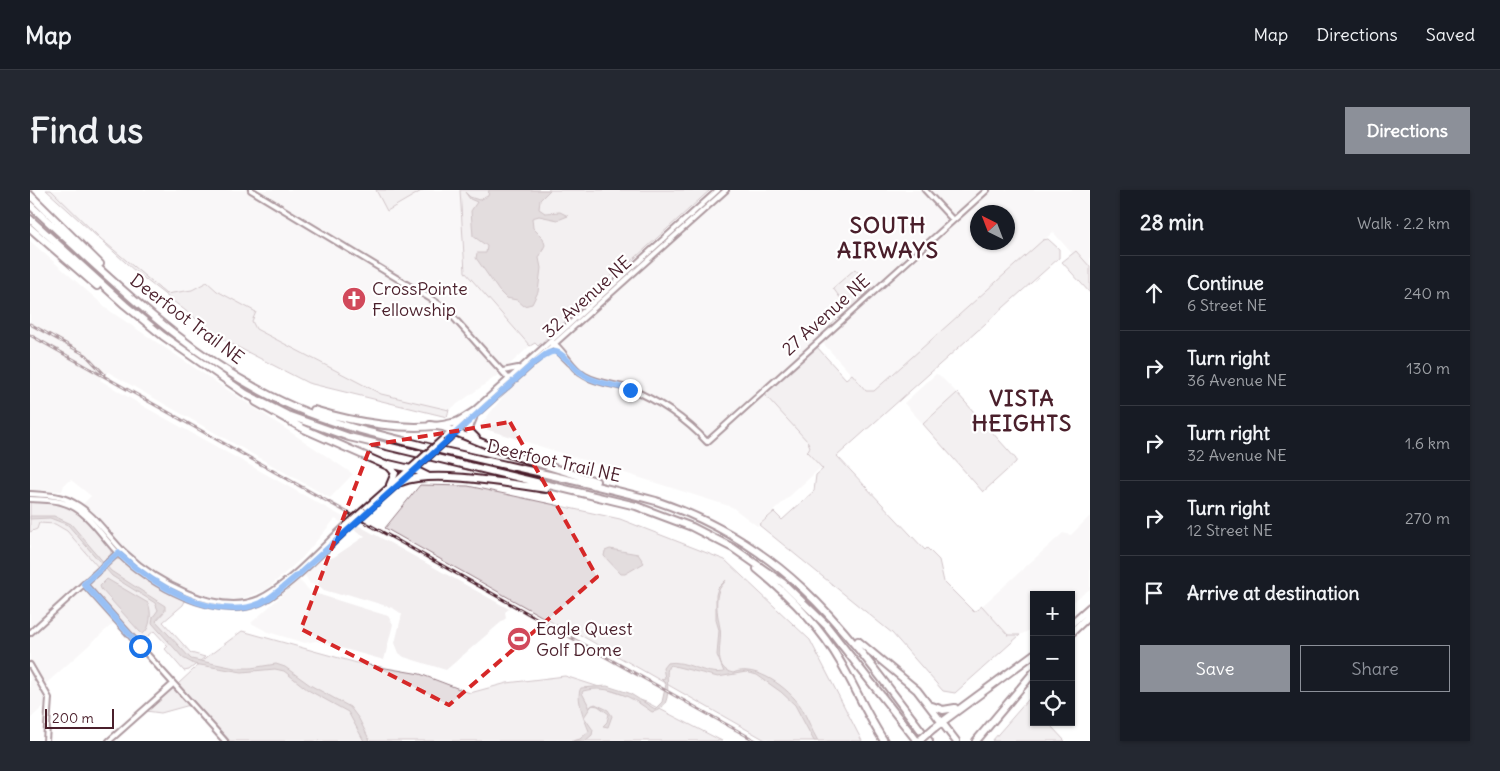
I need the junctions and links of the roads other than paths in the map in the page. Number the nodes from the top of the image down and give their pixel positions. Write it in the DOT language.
graph roads {
  1 [pos="251,190"];
  2 [pos="718,190"];
  3 [pos="726,190"];
  4 [pos="925,190"];
  5 [pos="987,190"];
  6 [pos="30,195"];
  7 [pos="30,205"];
  8 [pos="30,219"];
  9 [pos="953,220"];
  10 [pos="30,229"];
  11 [pos="115,283"];
  12 [pos="153,328"];
  13 [pos="561,338"];
  14 [pos="553,343"];
  15 [pos="561,354"];
  16 [pos="535,362"];
  17 [pos="522,366"];
  18 [pos="501,370"];
  19 [pos="509,378"];
  20 [pos="512,382"];
  21 [pos="502,385"];
  22 [pos="253,386"];
  23 [pos="246,394"];
  24 [pos="473,415"];
  25 [pos="430,425"];
  26 [pos="453,433"];
  27 [pos="350,450"];
  28 [pos="502,451"];
  29 [pos="408,469"];
  30 [pos="415,470"];
  31 [pos="437,478"];
  32 [pos="402,482"];
  33 [pos="390,485"];
  34 [pos="571,491"];
  35 [pos="30,494"];
  36 [pos="30,499"];
  37 [pos="656,501"];
  38 [pos="365,510"];
  39 [pos="725,532"];
  40 [pos="713,538"];
  41 [pos="119,551"];
  42 [pos="84,584"];
  43 [pos="1090,607"];
  44 [pos="1090,615"];
  45 [pos="1075,620"];
  46 [pos="1075,629"];
  47 [pos="30,633"];
  48 [pos="1030,657"];
  49 [pos="30,665"];
  50 [pos="1030,677"];
  51 [pos="173,684"];
  52 [pos="928,703"];
  53 [pos="963,704"];
  54 [pos="1003,709"];
  55 [pos="942,721"];
  56 [pos="934,728"];
  57 [pos="954,738"];
  58 [pos="46,741"];
  59 [pos="109,741"];
  60 [pos="224,741"];
  61 [pos="886,741"];
  62 [pos="919,741"];
  63 [pos="929,741"];
  64 [pos="976,741"];
  65 [pos="982,741"];
  1 -- 18 [label="main road"];
  2 -- 14 [label="main road, 32 Avenue NE"];
  3 -- 13 [label="main road, 32 Avenue NE"];
  4 -- 9 [label="main road"];
  5 -- 9 [label="main road, 27 Avenue NE"];
  6 -- 11 [label="highway"];
  7 -- 11 [label="highway, Deerfoot Trail NE"];
  8 -- 12 [label="highway, Deerfoot Trail NE"];
  9 -- 15 [label="main road, 27 Avenue NE"];
  10 -- 12 [label="highway"];
  11 -- 22 [label="highway, Deerfoot Trail NE"];
  12 -- 23 [label="highway, Deerfoot Trail NE"];
  13 -- 14 [label="main road, 32 Avenue NE"];
  13 -- 15 [label="main road"];
  14 -- 15 [label="main road"];
  14 -- 16 [label="main road, 32 Avenue NE"];
  14 -- 17 [label="main road, 32 Avenue NE"];
  15 -- 16 [label="main road"];
  16 -- 20 [label="main road, 32 Avenue NE"];
  17 -- 18 [label="main road"];
  17 -- 19 [label="main road, 32 Avenue NE"];
  18 -- 19 [label="main road"];
  18 -- 21 [label="main road"];
  19 -- 20 [label="main road"];
  19 -- 21 [label="main road, 32 Avenue NE"];
  20 -- 24 [label="main road, 32 Avenue NE"];
  21 -- 24 [label="main road, 32 Avenue NE"];
  22 -- 25 [label="highway"];
  22 -- 37 [label="highway, Deerfoot Trail NE"];
  23 -- 27 [label="highway"];
  23 -- 34 [label="highway, Deerfoot Trail NE"];
  24 -- 25 [label="highway"];
  24 -- 26 [label="main road, 32 Avenue NE"];
  24 -- 28 [label="highway"];
  25 -- 26 [label="highway"];
  26 -- 28 [label="highway"];
  26 -- 29 [label="main road, 32 Avenue NE, bridge"];
  26 -- 30 [label="main road, 32 Avenue NE, bridge"];
  27 -- 29 [label="highway"];
  27 -- 33 [label="highway"];
  28 -- 37 [label="highway"];
  29 -- 30 [label="highway"];
  29 -- 33 [label="main road, 32 Avenue NE"];
  30 -- 31 [label="highway"];
  30 -- 32 [label="main road, 32 Avenue NE"];
  31 -- 32 [label="highway"];
  31 -- 34 [label="highway"];
  32 -- 38 [label="main road, 32 Avenue NE"];
  33 -- 38 [label="main road, 32 Avenue NE"];
  34 -- 40 [label="highway, Deerfoot Trail NE"];
  35 -- 41 [label="main road, 32 Avenue NE"];
  36 -- 41 [label="main road, 32 Avenue NE"];
  37 -- 39 [label="highway, Deerfoot Trail NE"];
  38 -- 41 [label="main road, 32 Avenue NE, bridge"];
  39 -- 52 [label="highway"];
  39 -- 63 [label="highway, Deerfoot Trail NE"];
  40 -- 61 [label="highway"];
  40 -- 62 [label="highway, Deerfoot Trail NE"];
  41 -- 42 [label="main road"];
  42 -- 47 [label="main road"];
  42 -- 51 [label="main road"];
  43 -- 45 [label="highway"];
  44 -- 46 [label="highway"];
  48 -- 53 [label="highway"];
  49 -- 58 [label="main road"];
  50 -- 54 [label="highway"];
  51 -- 59 [label="main road"];
  51 -- 60 [label="main road"];
  52 -- 53 [label="highway"];
  52 -- 55 [label="highway"];
  53 -- 55 [label="highway"];
  54 -- 64 [label="highway"];
  54 -- 65 [label="highway"];
  55 -- 56 [label="highway"];
  55 -- 57 [label="highway"];
  56 -- 57 [label="highway"];
  56 -- 62 [label="highway, bridge"];
}
